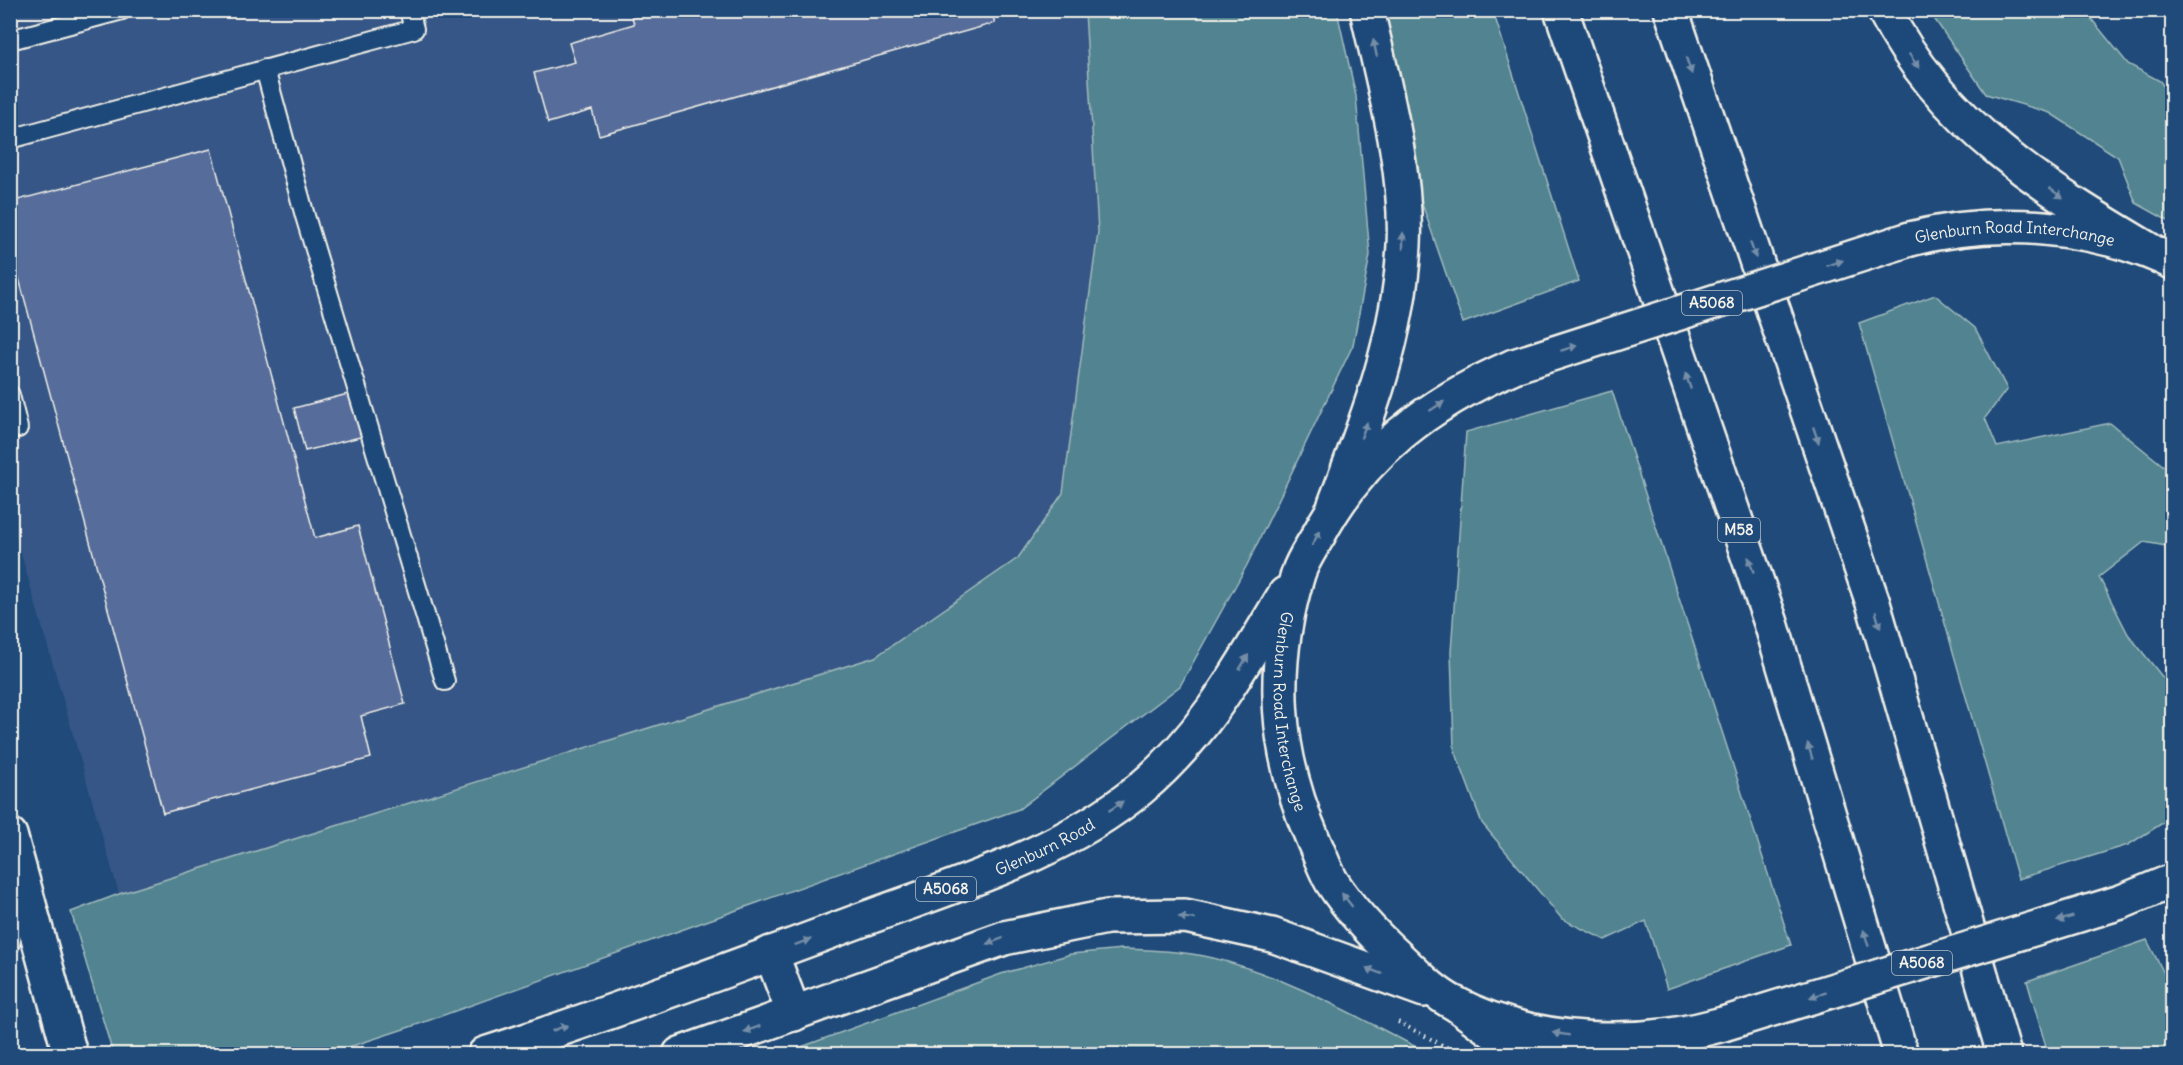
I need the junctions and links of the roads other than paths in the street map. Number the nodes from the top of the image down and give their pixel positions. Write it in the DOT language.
graph roads {
  1 [pos="122,10"];
  2 [pos="409,10"];
  3 [pos="1367,10"];
  4 [pos="1562,10"];
  5 [pos="1671,10"];
  6 [pos="1884,10"];
  7 [pos="10,40"];
  8 [pos="266,69"];
  9 [pos="10,139"];
  10 [pos="2164,258"];
  11 [pos="10,395"];
  12 [pos="18,428"];
  13 [pos="1335,504"];
  14 [pos="1298,572"];
  15 [pos="445,681"];
  16 [pos="10,835"];
  17 [pos="2172,881"];
  18 [pos="23,882"];
  19 [pos="10,944"];
  20 [pos="771,953"];
  21 [pos="1452,1002"];
  22 [pos="794,1014"];
  23 [pos="70,1054"];
  24 [pos="485,1054"];
  25 [pos="680,1054"];
  26 [pos="1523,1054"];
  27 [pos="1900,1054"];
  28 [pos="2004,1054"];
  1 -- 7 [label="lane"];
  2 -- 8 [label="lane"];
  13 -- 3 [label="main road, one-way"];
  27 -- 4 [label="main road, M58, one-way"];
  5 -- 28 [label="main road, one-way"];
  6 -- 10 [label="main road, one-way"];
  8 -- 9 [label="lane"];
  8 -- 15 [label="lane"];
  13 -- 10 [label="main road, Glenburn Road Interchange / A5068, one-way, bridge"];
  11 -- 12 [label="lane"];
  14 -- 13 [label="main road, Glenburn Road Interchange / A5068, one-way"];
  20 -- 14 [label="main road, Glenburn Road / A5068, one-way"];
  21 -- 14 [label="main road, Glenburn Road Interchange / A5068, one-way"];
  16 -- 18 [label="main road"];
  17 -- 21 [label="main road, Glenburn Road Interchange / A5068, one-way, bridge"];
  18 -- 19 [label="lane"];
  18 -- 23 [label="main road"];
  20 -- 22 [label="main road"];
  24 -- 20 [label="main road, Glenburn Road / A5068, one-way"];
  21 -- 22 [label="main road, A5068, one-way"];
  21 -- 26 [label="main road"];
  22 -- 25 [label="main road, A5068, one-way"];
}
